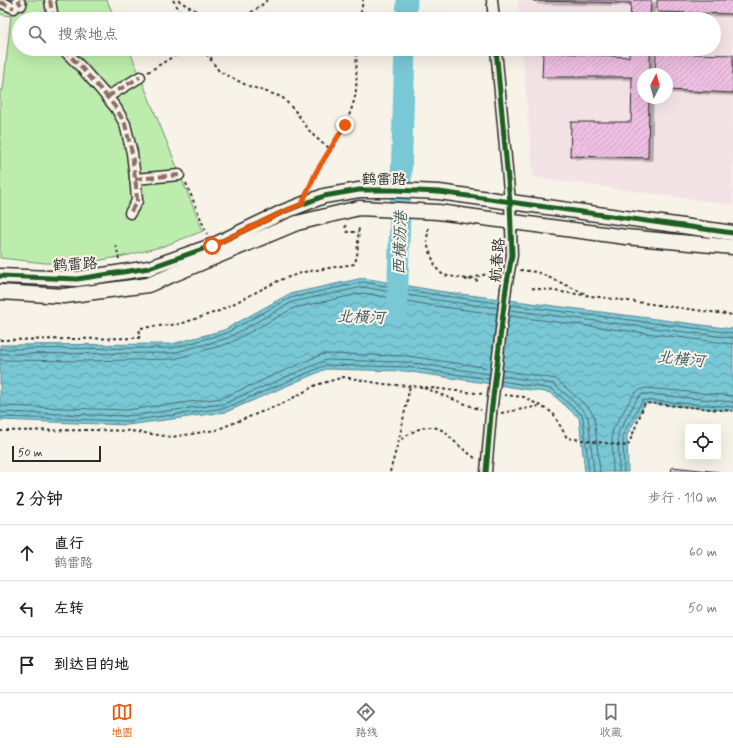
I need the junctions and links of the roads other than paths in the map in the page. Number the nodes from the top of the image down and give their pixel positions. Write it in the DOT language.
graph roads {
  1 [pos="50,0"];
  2 [pos="492,0"];
  3 [pos="0,2"];
  4 [pos="18,4"];
  5 [pos="52,12"];
  6 [pos="493,12"];
  7 [pos="70,56"];
  8 [pos="497,56"];
  9 [pos="140,77"];
  10 [pos="106,97"];
  11 [pos="179,175"];
  12 [pos="135,179"];
  13 [pos="510,202"];
  14 [pos="130,213"];
  15 [pos="511,221"];
  16 [pos="733,233"];
  17 [pos="733,247"];
  18 [pos="0,276"];
  19 [pos="0,292"];
  20 [pos="486,470"];
  1 -- 5 [label="street"];
  2 -- 6 [label="street"];
  3 -- 4 [label="street"];
  7 -- 10 [label="street"];
  8 -- 13 [label="street, 航春路"];
  9 -- 10 [label="street"];
  10 -- 12 [label="street"];
  11 -- 12 [label="street"];
  12 -- 14 [label="street"];
  13 -- 15 [label="street, 航春路"];
  13 -- 16 [label="street, 鹤雷路"];
  13 -- 18 [label="street, 鹤雷路"];
  15 -- 17 [label="street, 鹤雷路"];
  15 -- 19 [label="street, 鹤雷路"];
  15 -- 20 [label="street, 航春路, bridge"];
}
